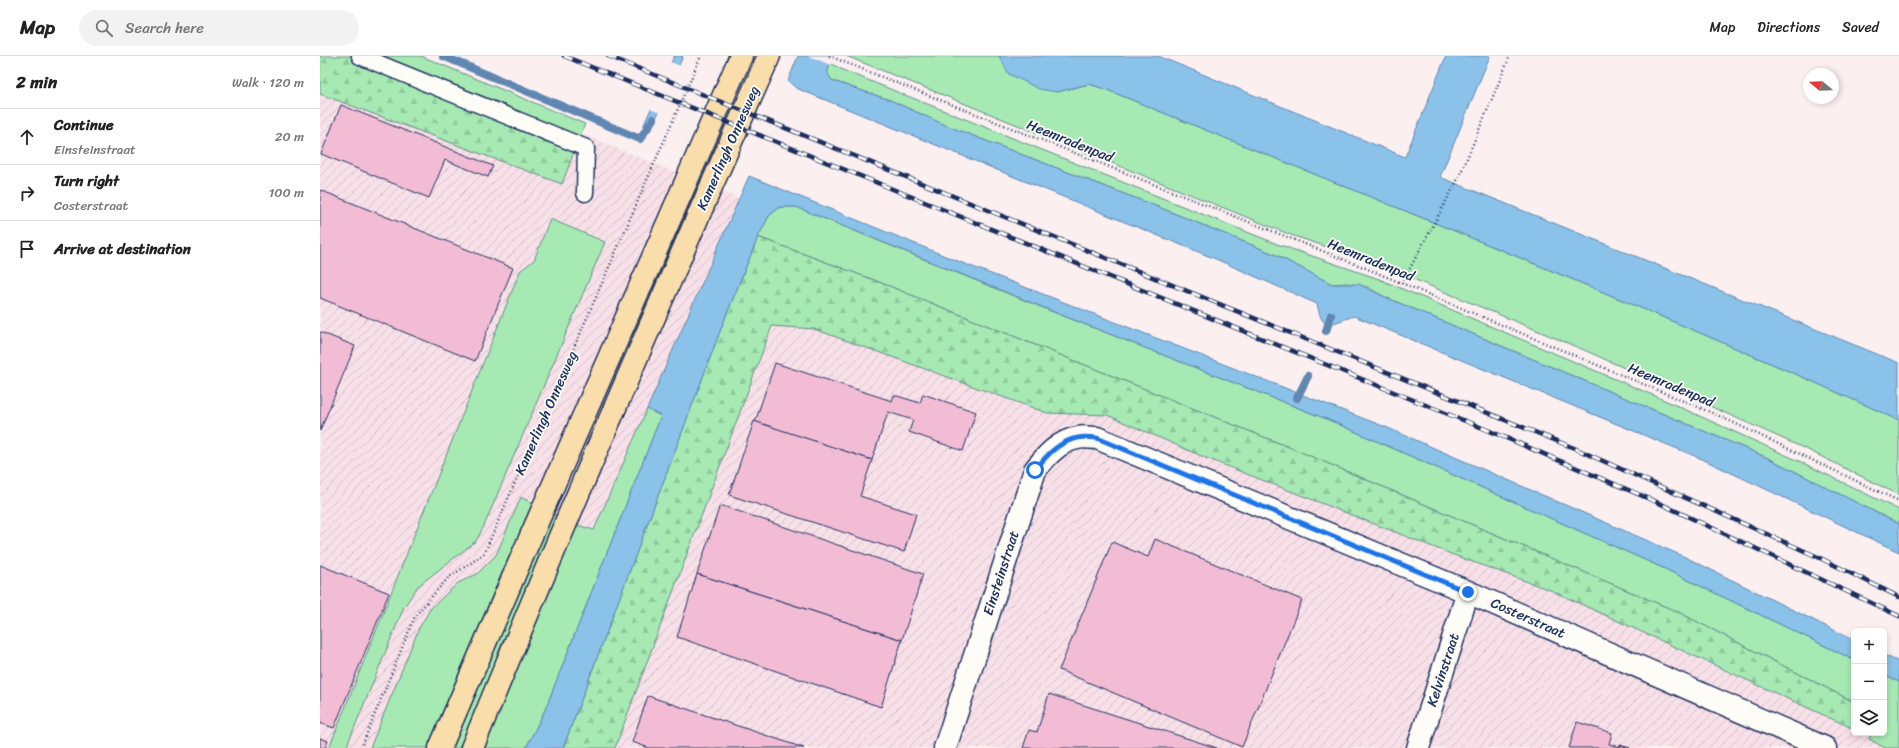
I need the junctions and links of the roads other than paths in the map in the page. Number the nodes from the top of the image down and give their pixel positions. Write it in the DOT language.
graph roads {
  1 [pos="360,56"];
  2 [pos="742,56"];
  3 [pos="769,56"];
  4 [pos="585,193"];
  5 [pos="1097,438"];
  6 [pos="1468,592"];
  7 [pos="440,748"];
  8 [pos="472,748"];
  9 [pos="945,748"];
  10 [pos="1418,748"];
  11 [pos="1825,748"];
  1 -- 4 [label="lane"];
  2 -- 7 [label="main road, Kamerlingh Onnesweg"];
  3 -- 8 [label="main road, Kamerlingh Onnesweg"];
  5 -- 6 [label="street, Costerstraat"];
  5 -- 9 [label="street, Einsteinstraat"];
  6 -- 10 [label="street, Kelvinstraat"];
  6 -- 11 [label="street, Costerstraat"];
}
